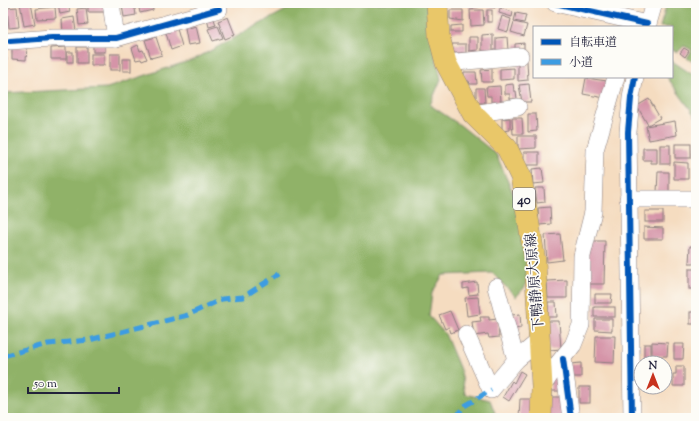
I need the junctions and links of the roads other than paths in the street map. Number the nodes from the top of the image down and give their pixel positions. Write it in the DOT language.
graph roads {
  1 [pos="111,3"];
  2 [pos="437,3"];
  3 [pos="558,3"];
  4 [pos="654,3"];
  5 [pos="219,9"];
  6 [pos="640,25"];
  7 [pos="116,38"];
  8 [pos="10,41"];
  9 [pos="520,56"];
  10 [pos="446,63"];
  11 [pos="616,78"];
  12 [pos="635,78"];
  13 [pos="518,107"];
  14 [pos="473,114"];
  15 [pos="628,199"];
  16 [pos="696,199"];
  17 [pos="496,287"];
  18 [pos="466,334"];
  19 [pos="539,341"];
  20 [pos="563,359"];
  21 [pos="516,360"];
  22 [pos="542,386"];
  23 [pos="541,418"];
  24 [pos="571,418"];
  25 [pos="632,418"];
  1 -- 7 [label="street"];
  2 -- 10 [label="main road, 下鴨静原大原線 / 40"];
  3 -- 6 [label="street"];
  4 -- 6 [label="street"];
  5 -- 7 [label="street"];
  7 -- 8 [label="street"];
  9 -- 10 [label="street"];
  10 -- 14 [label="main road, 下鴨静原大原線 / 40"];
  11 -- 20 [label="street"];
  12 -- 15 [label="street"];
  13 -- 14 [label="street"];
  14 -- 19 [label="main road, 下鴨静原大原線 / 40"];
  15 -- 16 [label="street"];
  15 -- 25 [label="street"];
  17 -- 21 [label="street"];
  18 -- 21 [label="street"];
  19 -- 21 [label="street"];
  19 -- 22 [label="main road, 下鴨静原大原線 / 40"];
  20 -- 22 [label="street"];
  20 -- 24 [label="street"];
  22 -- 23 [label="main road, 下鴨静原大原線 / 40"];
}
